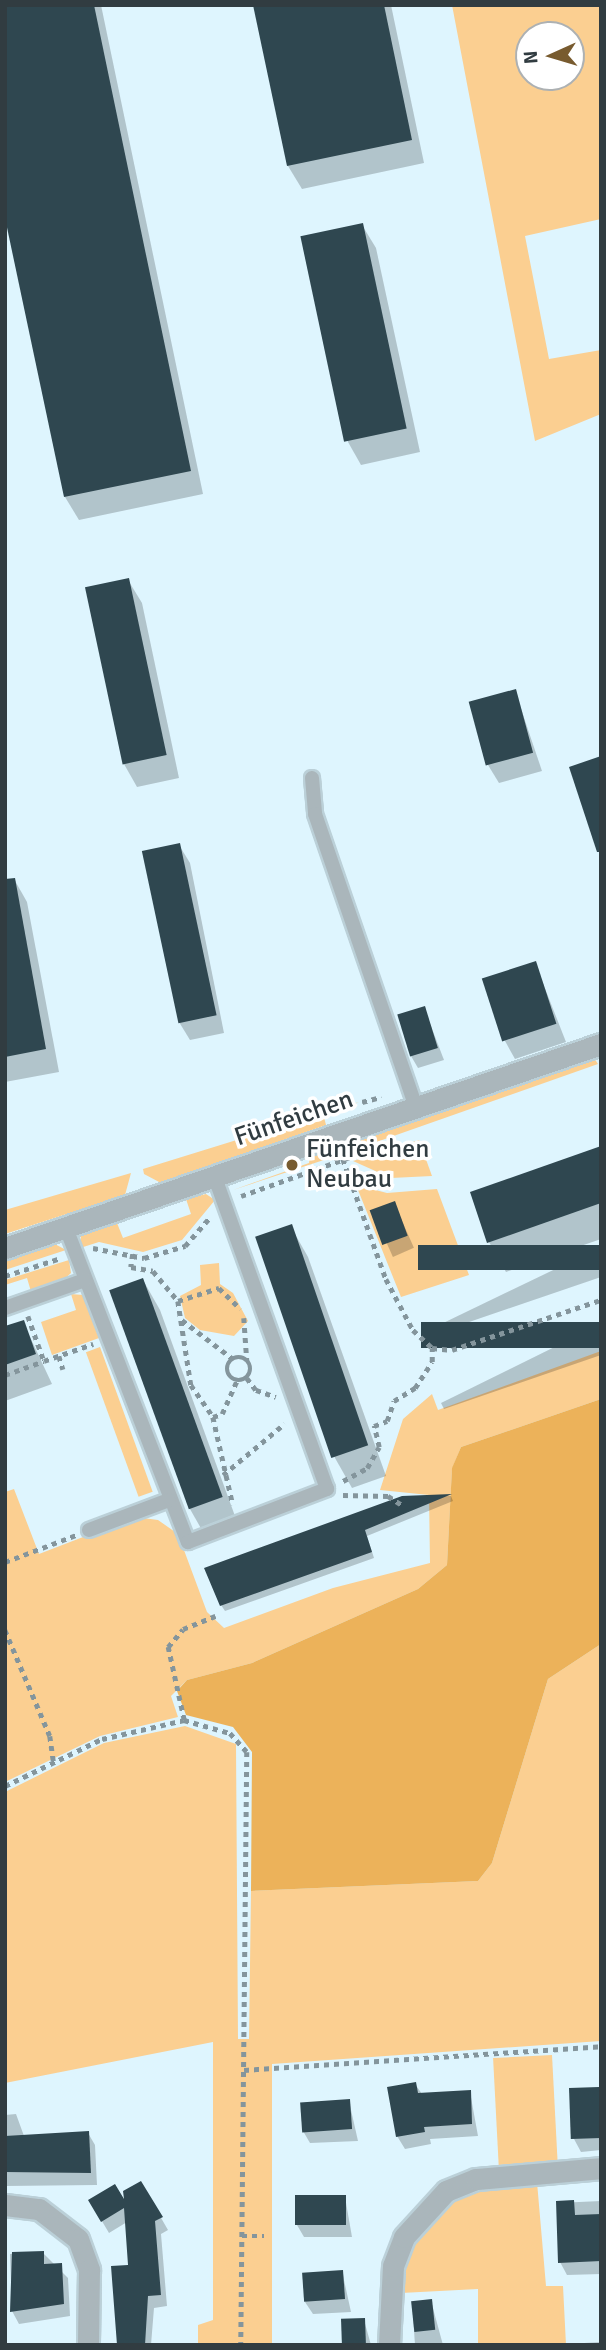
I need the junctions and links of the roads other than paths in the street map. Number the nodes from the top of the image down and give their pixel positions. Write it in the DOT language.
graph roads {
  1 [pos="312,778"];
  2 [pos="601,1044"];
  3 [pos="416,1107"];
  4 [pos="214,1175"];
  5 [pos="66,1228"];
  6 [pos="5,1248"];
  7 [pos="85,1280"];
  8 [pos="5,1308"];
  9 [pos="169,1500"];
  10 [pos="89,1530"];
  11 [pos="601,2168"];
  12 [pos="5,2205"];
  13 [pos="88,2345"];
  14 [pos="389,2345"];
  1 -- 3 [label="lane"];
  2 -- 3 [label="street, Fünfeichen"];
  3 -- 4 [label="street, Fünfeichen"];
  4 -- 5 [label="street, Fünfeichen"];
  4 -- 9 [label="lane"];
  5 -- 6 [label="street, Fünfeichen"];
  5 -- 7 [label="lane"];
  7 -- 8 [label="lane"];
  7 -- 9 [label="lane"];
  9 -- 10 [label="lane"];
  11 -- 14 [label="street"];
  12 -- 13 [label="street"];
}
